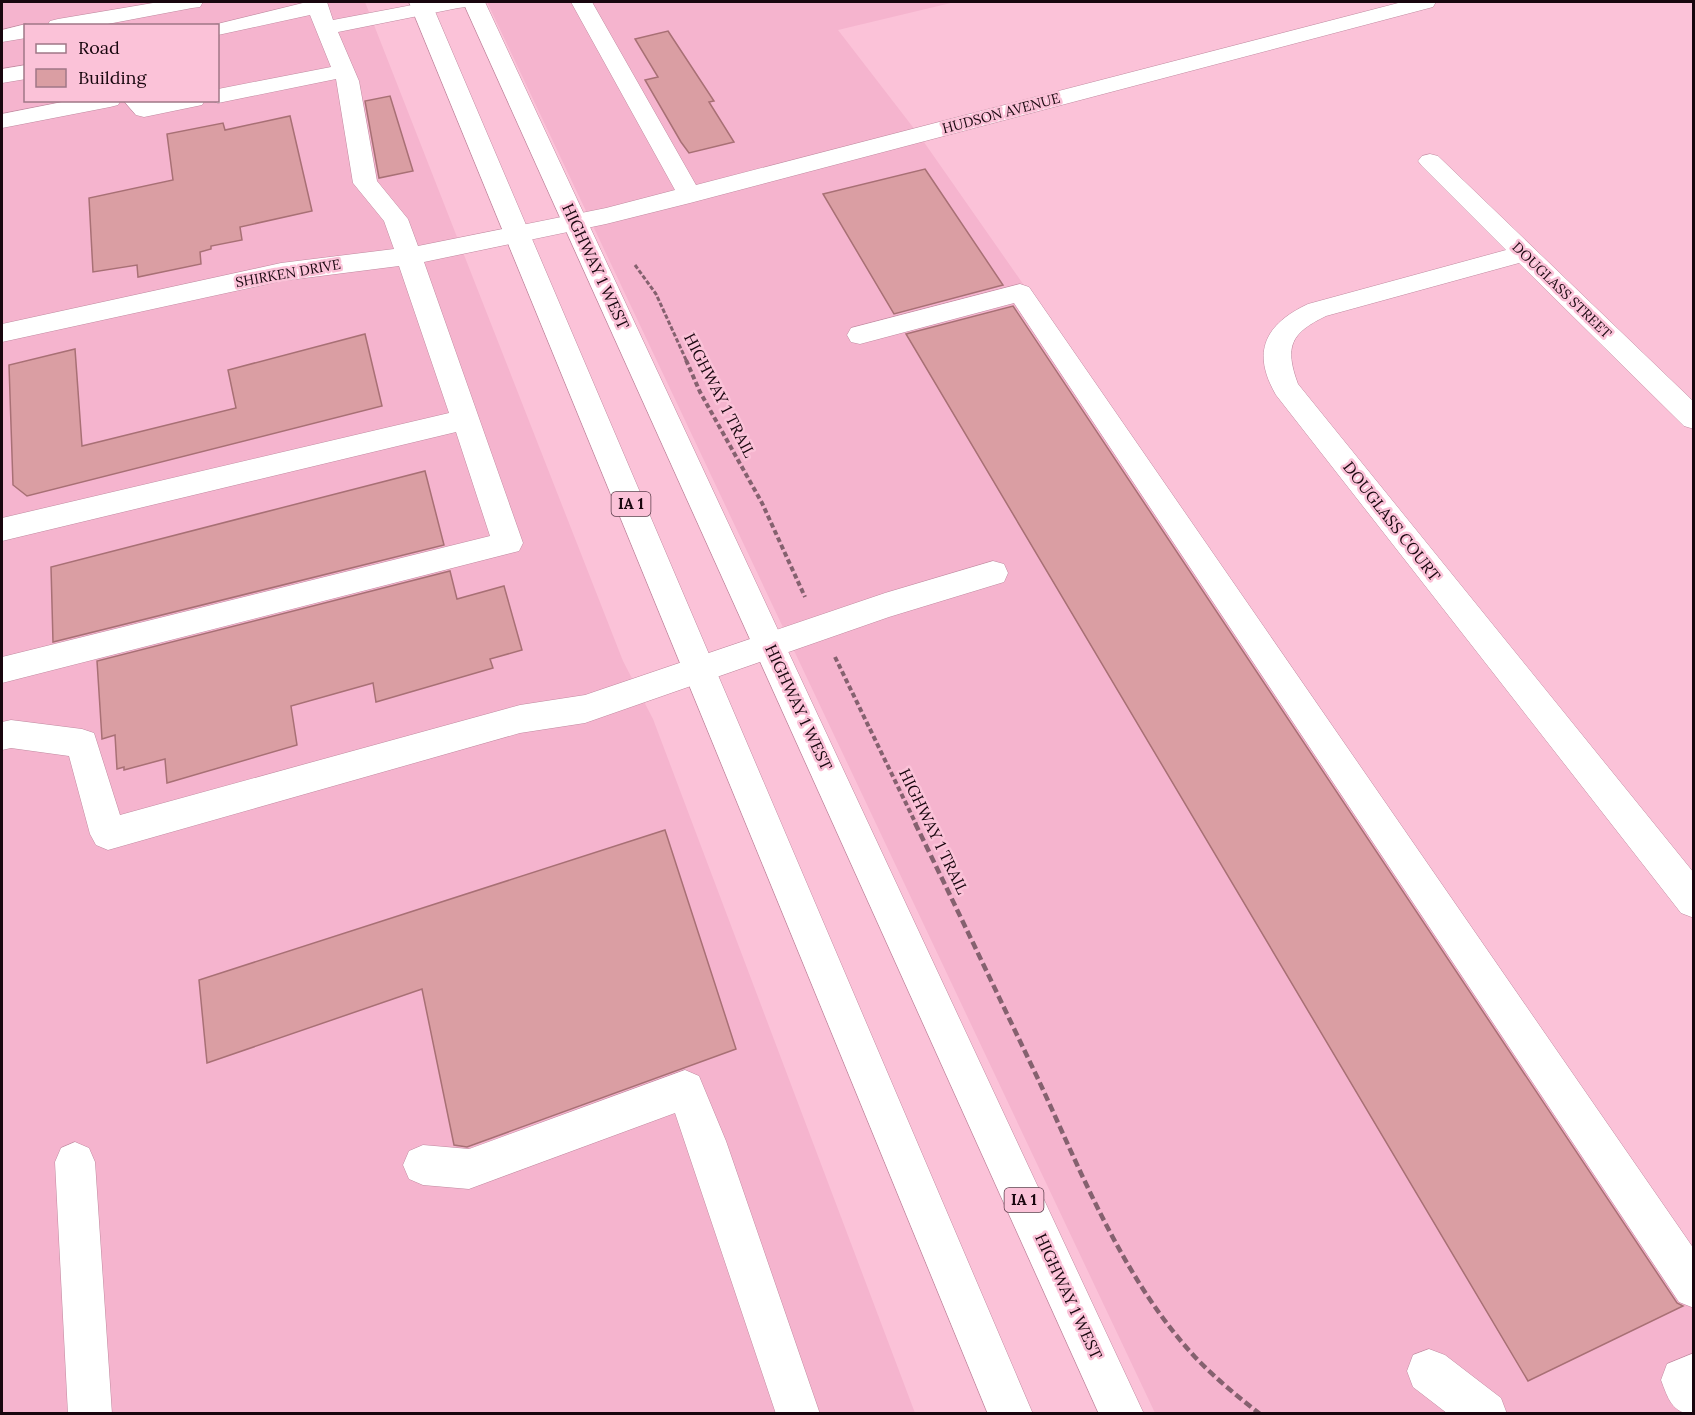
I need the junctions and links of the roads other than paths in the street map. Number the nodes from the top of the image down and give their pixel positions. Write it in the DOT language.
graph roads {
  1 [pos="192,2"];
  2 [pos="458,2"];
  3 [pos="474,2"];
  4 [pos="581,2"];
  5 [pos="1425,2"];
  6 [pos="422,5"];
  7 [pos="320,12"];
  8 [pos="69,24"];
  9 [pos="219,28"];
  10 [pos="24,31"];
  11 [pos="2,36"];
  12 [pos="344,71"];
  13 [pos="24,72"];
  14 [pos="2,76"];
  15 [pos="219,96"];
  16 [pos="100,102"];
  17 [pos="136,102"];
  18 [pos="184,102"];
  19 [pos="2,122"];
  20 [pos="1430,161"];
  21 [pos="690,195"];
  22 [pos="576,221"];
  23 [pos="516,234"];
  24 [pos="1524,253"];
  25 [pos="411,256"];
  26 [pos="2,333"];
  27 [pos="860,335"];
  28 [pos="1694,419"];
  29 [pos="464,420"];
  30 [pos="2,530"];
  31 [pos="993,573"];
  32 [pos="770,644"];
  33 [pos="700,669"];
  34 [pos="2,670"];
  35 [pos="2,736"];
  36 [pos="1694,901"];
  37 [pos="75,1162"];
  38 [pos="423,1165"];
  39 [pos="1694,1287"];
  40 [pos="1430,1371"];
  41 [pos="1694,1375"];
  42 [pos="1694,1396"];
  43 [pos="90,1413"];
  44 [pos="798,1413"];
  45 [pos="1011,1413"];
  46 [pos="1122,1413"];
  47 [pos="1485,1413"];
  1 -- 8 [label="main road"];
  2 -- 6 [label="main road"];
  3 -- 22 [label="main road, HIGHWAY 1 WEST / IA 1"];
  4 -- 21 [label="main road"];
  5 -- 21 [label="main road, HUDSON AVENUE"];
  6 -- 7 [label="main road"];
  6 -- 23 [label="main road, IA 1"];
  7 -- 9 [label="main road"];
  7 -- 12 [label="main road"];
  10 -- 11 [label="main road"];
  12 -- 15 [label="main road"];
  12 -- 25 [label="main road"];
  13 -- 14 [label="main road"];
  16 -- 19 [label="main road"];
  17 -- 18 [label="main road"];
  20 -- 24 [label="main road, DOUGLASS STREET"];
  21 -- 22 [label="main road, HUDSON AVENUE"];
  22 -- 23 [label="main road, SHIRKEN DRIVE"];
  22 -- 32 [label="main road, HIGHWAY 1 WEST / IA 1"];
  23 -- 25 [label="main road, SHIRKEN DRIVE"];
  23 -- 33 [label="main road, IA 1"];
  24 -- 28 [label="main road, DOUGLASS STREET"];
  24 -- 36 [label="main road, DOUGLASS COURT"];
  25 -- 26 [label="main road, SHIRKEN DRIVE"];
  25 -- 29 [label="main road"];
  27 -- 39 [label="main road"];
  29 -- 30 [label="main road"];
  29 -- 34 [label="main road"];
  31 -- 32 [label="main road"];
  32 -- 33 [label="main road"];
  32 -- 46 [label="main road, HIGHWAY 1 WEST / IA 1"];
  33 -- 35 [label="main road"];
  33 -- 45 [label="main road, IA 1"];
  37 -- 43 [label="main road"];
  38 -- 44 [label="main road"];
  40 -- 47 [label="main road"];
  41 -- 42 [label="main road"];
}
